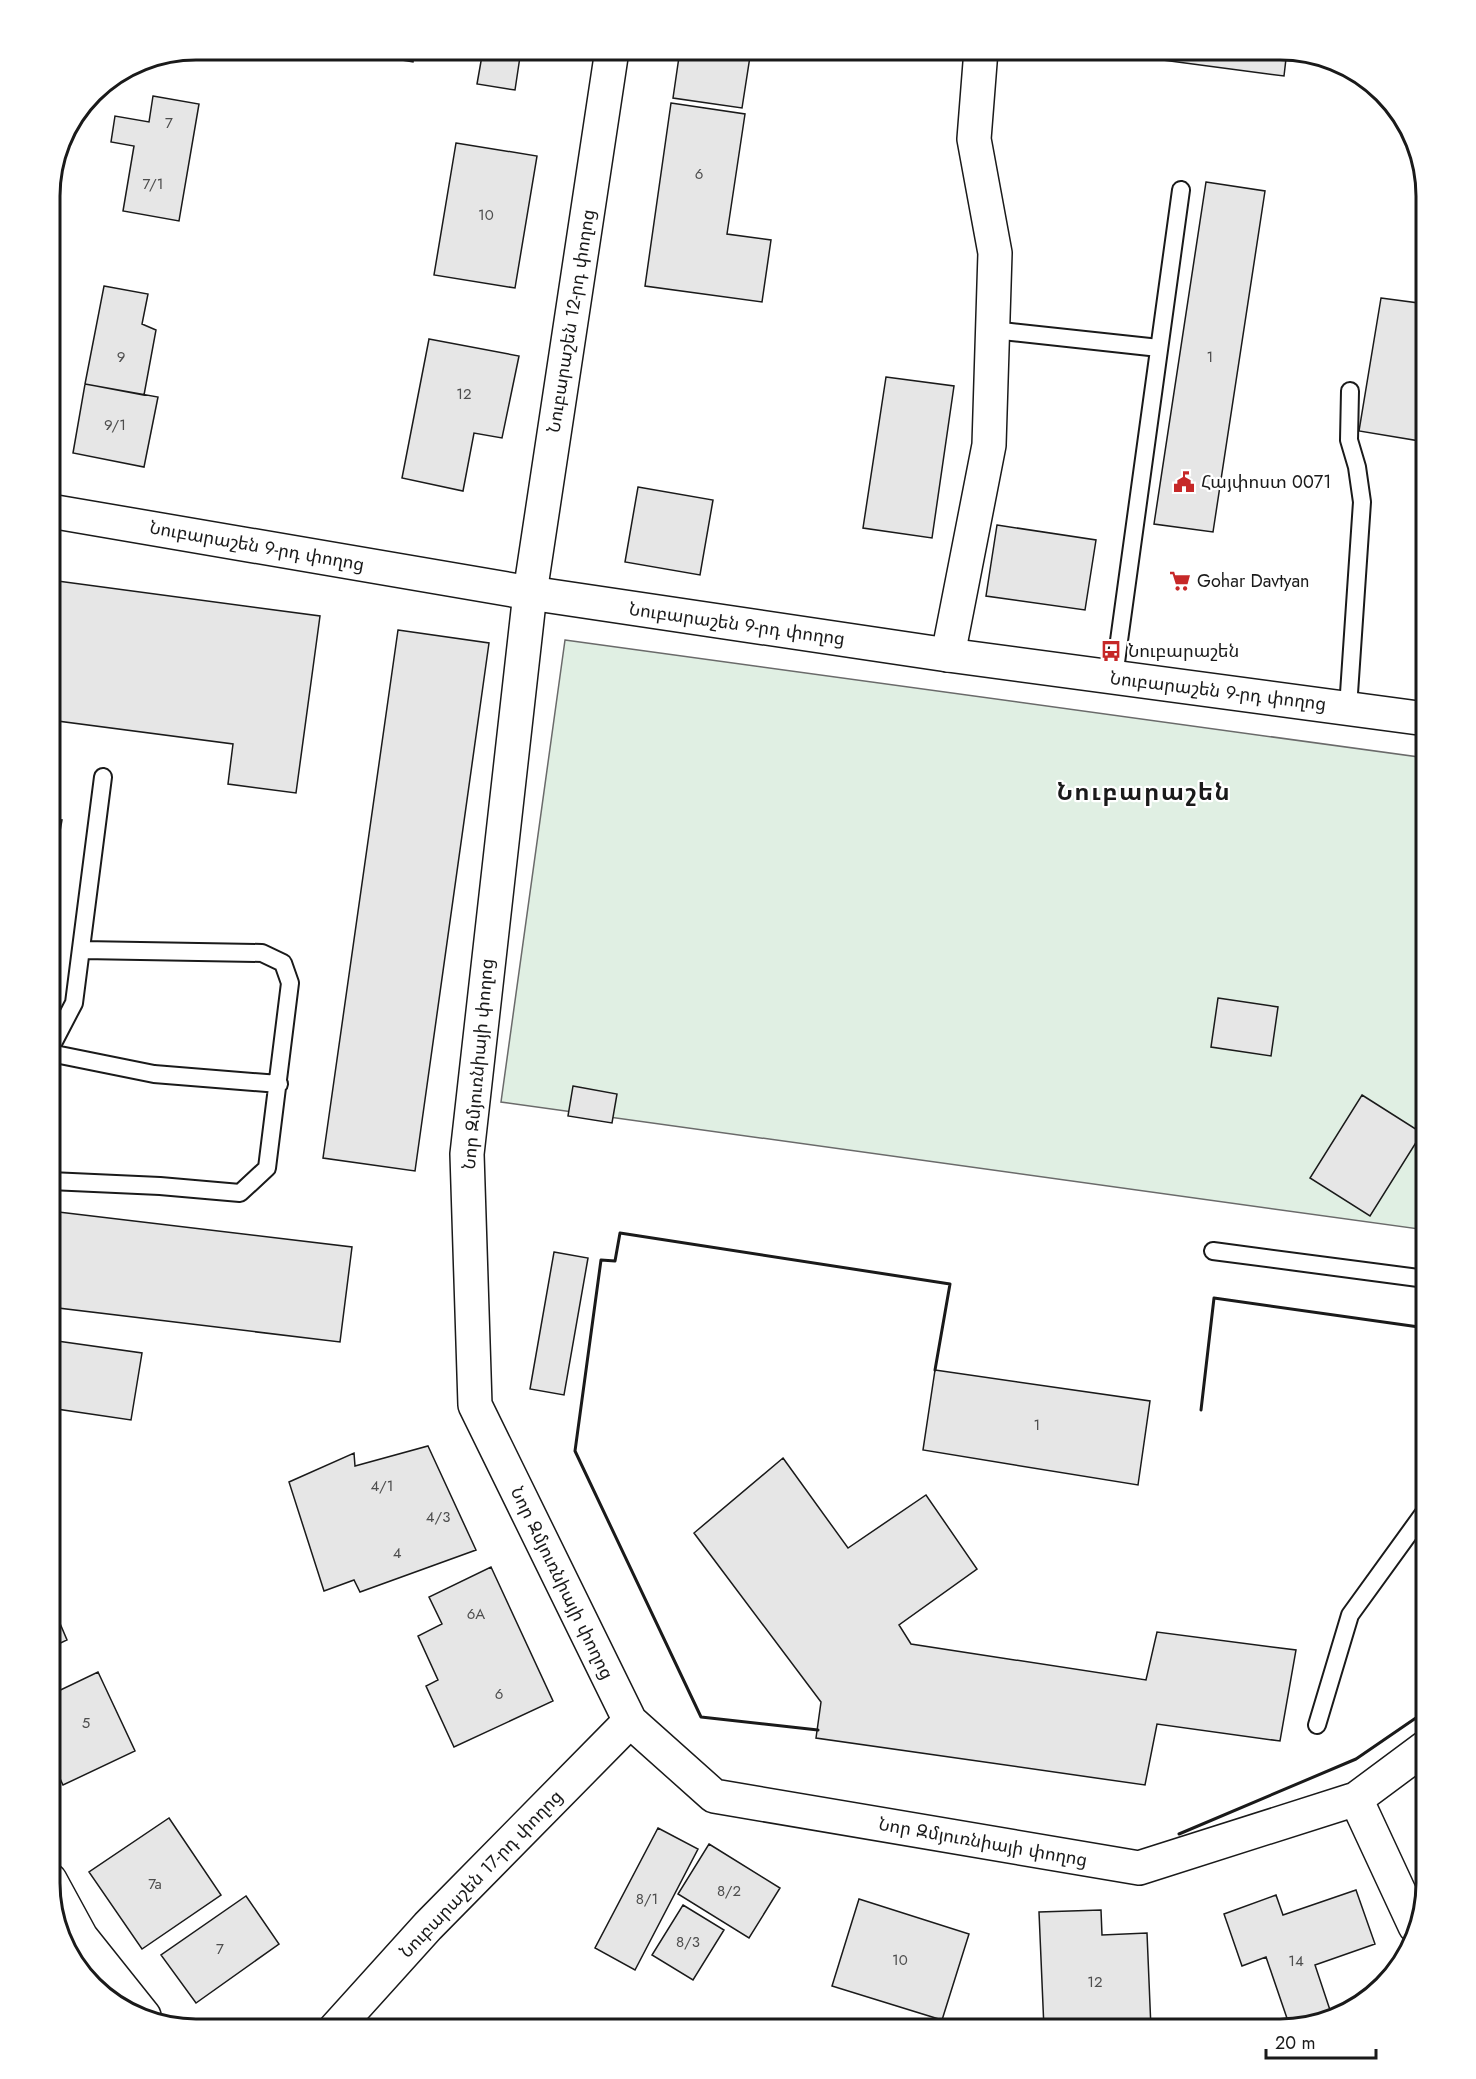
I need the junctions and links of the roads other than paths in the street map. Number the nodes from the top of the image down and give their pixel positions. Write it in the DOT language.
graph roads {
  1 [pos="610,60"];
  2 [pos="980,60"];
  3 [pos="1181,190"];
  4 [pos="993,330"];
  5 [pos="1159,348"];
  6 [pos="1350,391"];
  7 [pos="60,513"];
  8 [pos="530,593"];
  9 [pos="948,655"];
  10 [pos="1114,677"];
  11 [pos="1348,708"];
  12 [pos="1416,718"];
  13 [pos="103,777"];
  14 [pos="83,950"];
  15 [pos="60,1030"];
  16 [pos="60,1055"];
  17 [pos="279,1084"];
  18 [pos="60,1181"];
  19 [pos="1213,1251"];
  20 [pos="1416,1279"];
  21 [pos="1416,1524"];
  22 [pos="630,1721"];
  23 [pos="1317,1725"];
  24 [pos="1416,1754"];
  25 [pos="1356,1799"];
  26 [pos="61,1900"];
  27 [pos="1411,1918"];
  28 [pos="135,2004"];
  29 [pos="344,2019"];
  1 -- 8 [label="street, Նուբարաշեն 12-րդ փողոց"];
  2 -- 4 [label="street"];
  3 -- 5 [label="lane"];
  4 -- 5 [label="lane"];
  4 -- 9 [label="street"];
  5 -- 10 [label="lane"];
  6 -- 11 [label="lane"];
  7 -- 8 [label="street, Նուբարաշեն 9-րդ փողոց"];
  8 -- 9 [label="street, Նուբարաշեն 9-րդ փողոց"];
  8 -- 22 [label="street, Նոր Զմյուռնիայի փողոց"];
  9 -- 10 [label="street, Նուբարաշեն 9-րդ փողոց"];
  10 -- 11 [label="street, Նուբարաշեն 9-րդ փողոց"];
  11 -- 12 [label="street, Նուբարաշեն 9-րդ փողոց"];
  13 -- 14 [label="lane"];
  14 -- 15 [label="lane"];
  14 -- 17 [label="lane"];
  16 -- 17 [label="lane"];
  17 -- 18 [label="lane"];
  19 -- 20 [label="lane"];
  21 -- 23 [label="lane"];
  22 -- 25 [label="street, Նոր Զմյուռնիայի փողոց"];
  22 -- 29 [label="street, Նուբարաշեն 17-րդ փողոց"];
  24 -- 25 [label="street, Նոր Զմյուռնիայի փողոց"];
  25 -- 27 [label="street"];
  26 -- 28 [label="street"];
}
